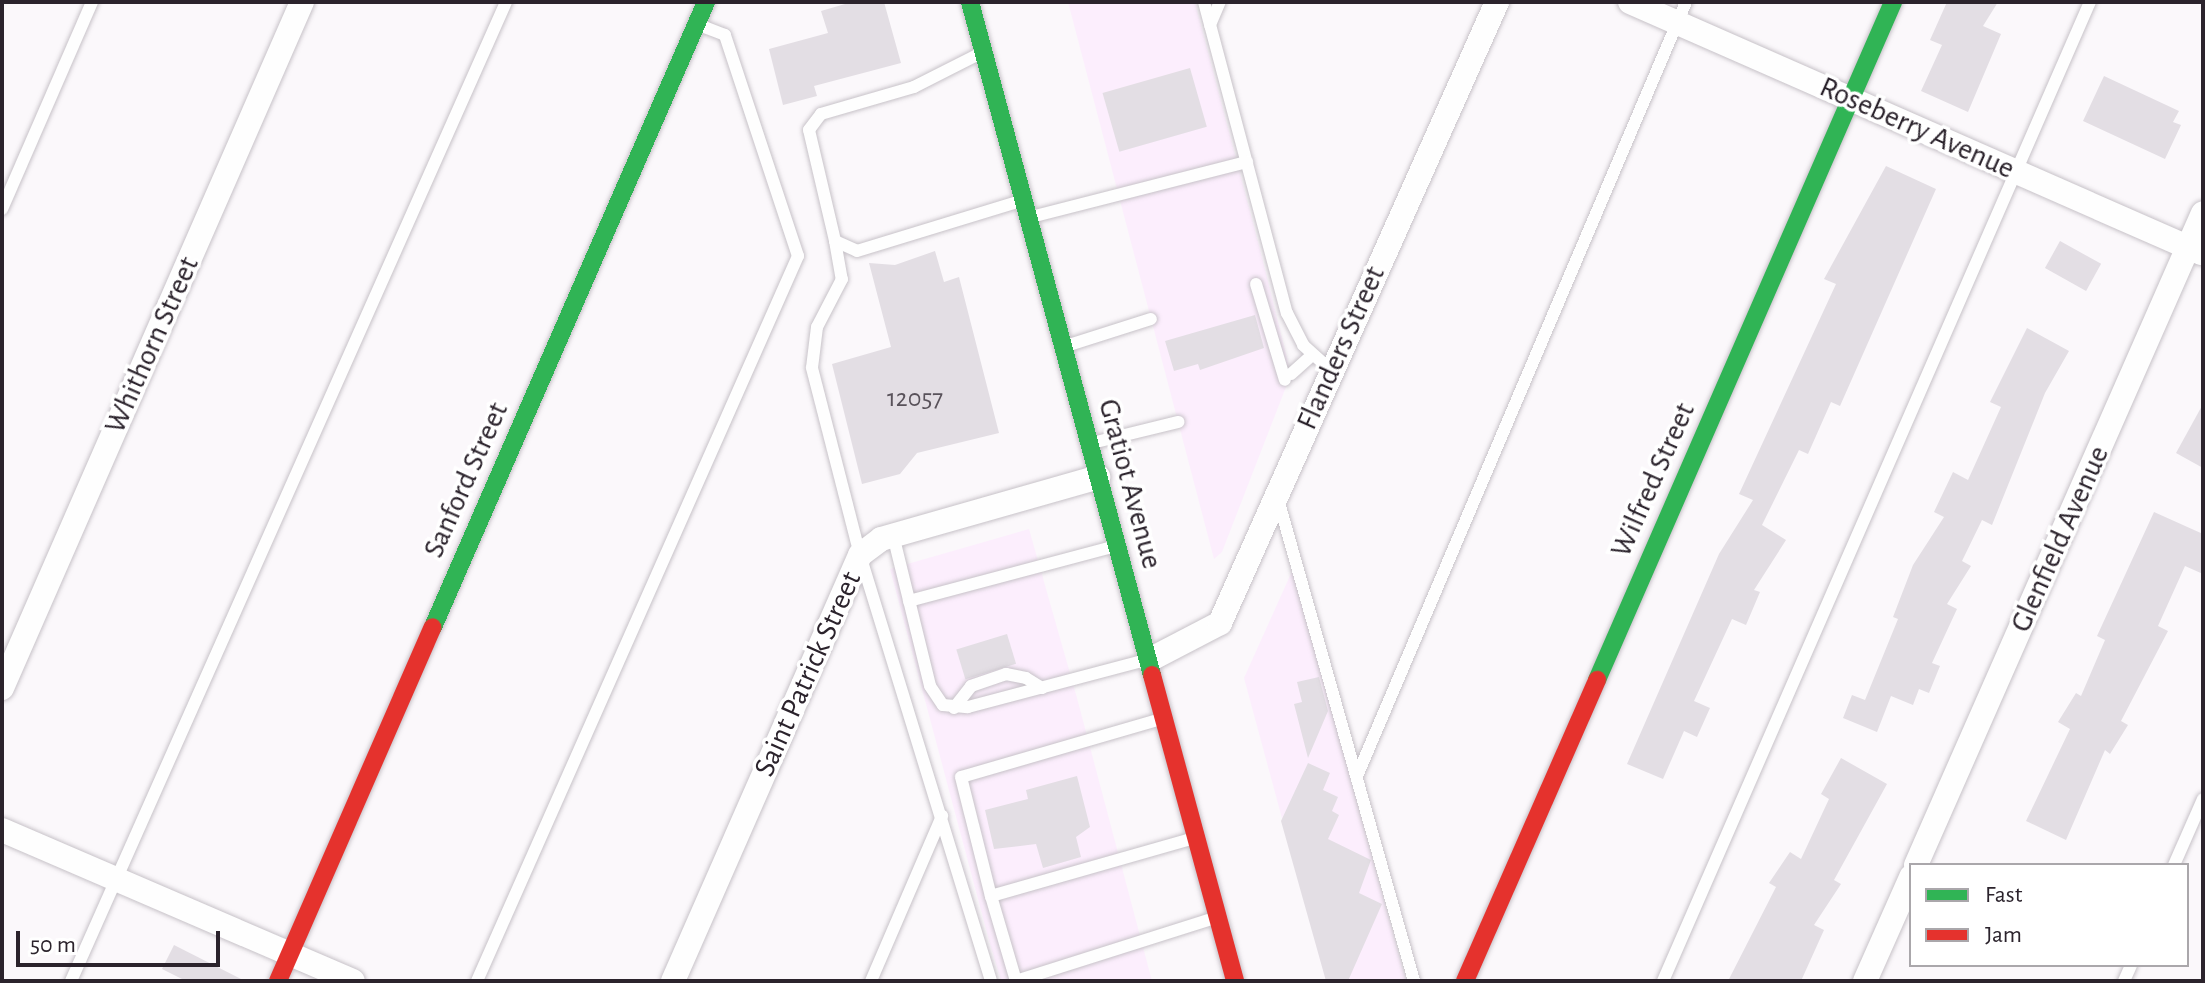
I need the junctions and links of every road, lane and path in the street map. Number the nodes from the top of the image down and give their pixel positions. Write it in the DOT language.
graph roads {
  1 [pos="92,2"];
  2 [pos="302,2"];
  3 [pos="506,2"];
  4 [pos="706,2"];
  5 [pos="970,2"];
  6 [pos="1204,2"];
  7 [pos="1220,2"];
  8 [pos="1497,2"];
  9 [pos="1630,2"];
  10 [pos="1893,2"];
  11 [pos="2090,2"];
  12 [pos="1682,12"];
  13 [pos="696,24"];
  14 [pos="1210,25"];
  15 [pos="984,52"];
  16 [pos="1851,99"];
  17 [pos="1247,162"];
  18 [pos="2016,171"];
  19 [pos="2,209"];
  20 [pos="1026,209"];
  21 [pos="2203,213"];
  22 [pos="835,241"];
  23 [pos="2196,250"];
  24 [pos="1267,281"];
  25 [pos="1151,319"];
  26 [pos="1063,347"];
  27 [pos="1322,363"];
  28 [pos="1178,422"];
  29 [pos="1089,444"];
  30 [pos="1098,477"];
  31 [pos="1276,494"];
  32 [pos="893,535"];
  33 [pos="1117,546"];
  34 [pos="860,555"];
  35 [pos="909,601"];
  36 [pos="1149,660"];
  37 [pos="2,688"];
  38 [pos="1042,688"];
  39 [pos="954,708"];
  40 [pos="1165,718"];
  41 [pos="1357,776"];
  42 [pos="2203,799"];
  43 [pos="942,816"];
  44 [pos="2,830"];
  45 [pos="1197,837"];
  46 [pos="1917,863"];
  47 [pos="2175,863"];
  48 [pos="115,879"];
  49 [pos="1909,882"];
  50 [pos="991,896"];
  51 [pos="1218,917"];
  52 [pos="290,954"];
  53 [pos="71,981"];
  54 [pos="278,981"];
  55 [pos="353,981"];
  56 [pos="477,981"];
  57 [pos="673,981"];
  58 [pos="871,981"];
  59 [pos="991,981"];
  60 [pos="1016,981"];
  61 [pos="1235,981"];
  62 [pos="1414,981"];
  63 [pos="1465,981"];
  64 [pos="1663,981"];
  65 [pos="1865,981"];
  1 -- 19 [label="lane"];
  2 -- 37 [label="street, Whithorn Street"];
  3 -- 48 [label="lane"];
  4 -- 13 [label="street, Sanford Street"];
  5 -- 15 [label="street, Gratiot Avenue"];
  6 -- 14 [label="lane"];
  7 -- 14 [label="lane"];
  8 -- 27 [label="street, Flanders Street"];
  9 -- 12 [label="street, Roseberry Avenue"];
  10 -- 16 [label="street, Wilfred Street"];
  11 -- 18 [label="lane"];
  12 -- 16 [label="street, Roseberry Avenue"];
  12 -- 41 [label="lane"];
  13 -- 52 [label="street, Sanford Street"];
  13 -- 56 [label="lane"];
  14 -- 17 [label="lane"];
  15 -- 20 [label="street, Gratiot Avenue"];
  15 -- 22 [label="lane"];
  16 -- 18 [label="street, Roseberry Avenue"];
  16 -- 63 [label="street, Wilfred Street"];
  17 -- 20 [label="lane"];
  17 -- 24 [label="lane"];
  18 -- 23 [label="street, Roseberry Avenue"];
  18 -- 64 [label="lane"];
  20 -- 22 [label="lane"];
  20 -- 26 [label="street, Gratiot Avenue"];
  21 -- 23 [label="street, Glenfield Avenue"];
  22 -- 34 [label="lane"];
  23 -- 46 [label="street, Glenfield Avenue"];
  24 -- 27 [label="lane"];
  24 -- 27 [label="lane"];
  25 -- 26 [label="lane"];
  26 -- 29 [label="street, Gratiot Avenue"];
  27 -- 31 [label="street, Flanders Street"];
  28 -- 29 [label="lane"];
  29 -- 30 [label="street, Gratiot Avenue"];
  30 -- 32 [label="street, Saint Patrick Street"];
  30 -- 33 [label="street, Gratiot Avenue"];
  31 -- 36 [label="street, Flanders Street"];
  31 -- 41 [label="lane"];
  32 -- 34 [label="street, Saint Patrick Street"];
  32 -- 35 [label="lane"];
  33 -- 35 [label="lane"];
  33 -- 36 [label="street, Gratiot Avenue"];
  34 -- 43 [label="lane"];
  34 -- 57 [label="street, Saint Patrick Street"];
  35 -- 39 [label="lane"];
  36 -- 38 [label="lane"];
  36 -- 40 [label="street, Gratiot Avenue"];
  38 -- 39 [label="lane"];
  38 -- 39 [label="lane"];
  40 -- 45 [label="street, Gratiot Avenue"];
  40 -- 50 [label="lane"];
  41 -- 62 [label="lane"];
  42 -- 47 [label="lane"];
  43 -- 58 [label="lane"];
  43 -- 59 [label="lane"];
  44 -- 48 [label="street"];
  45 -- 50 [label="lane"];
  45 -- 51 [label="street, Gratiot Avenue"];
  48 -- 52 [label="street"];
  48 -- 53 [label="lane"];
  49 -- 65 [label="street"];
  50 -- 60 [label="lane"];
  51 -- 60 [label="lane"];
  51 -- 61 [label="street, Gratiot Avenue"];
  52 -- 54 [label="street, Sanford Street"];
  52 -- 55 [label="street"];
}
